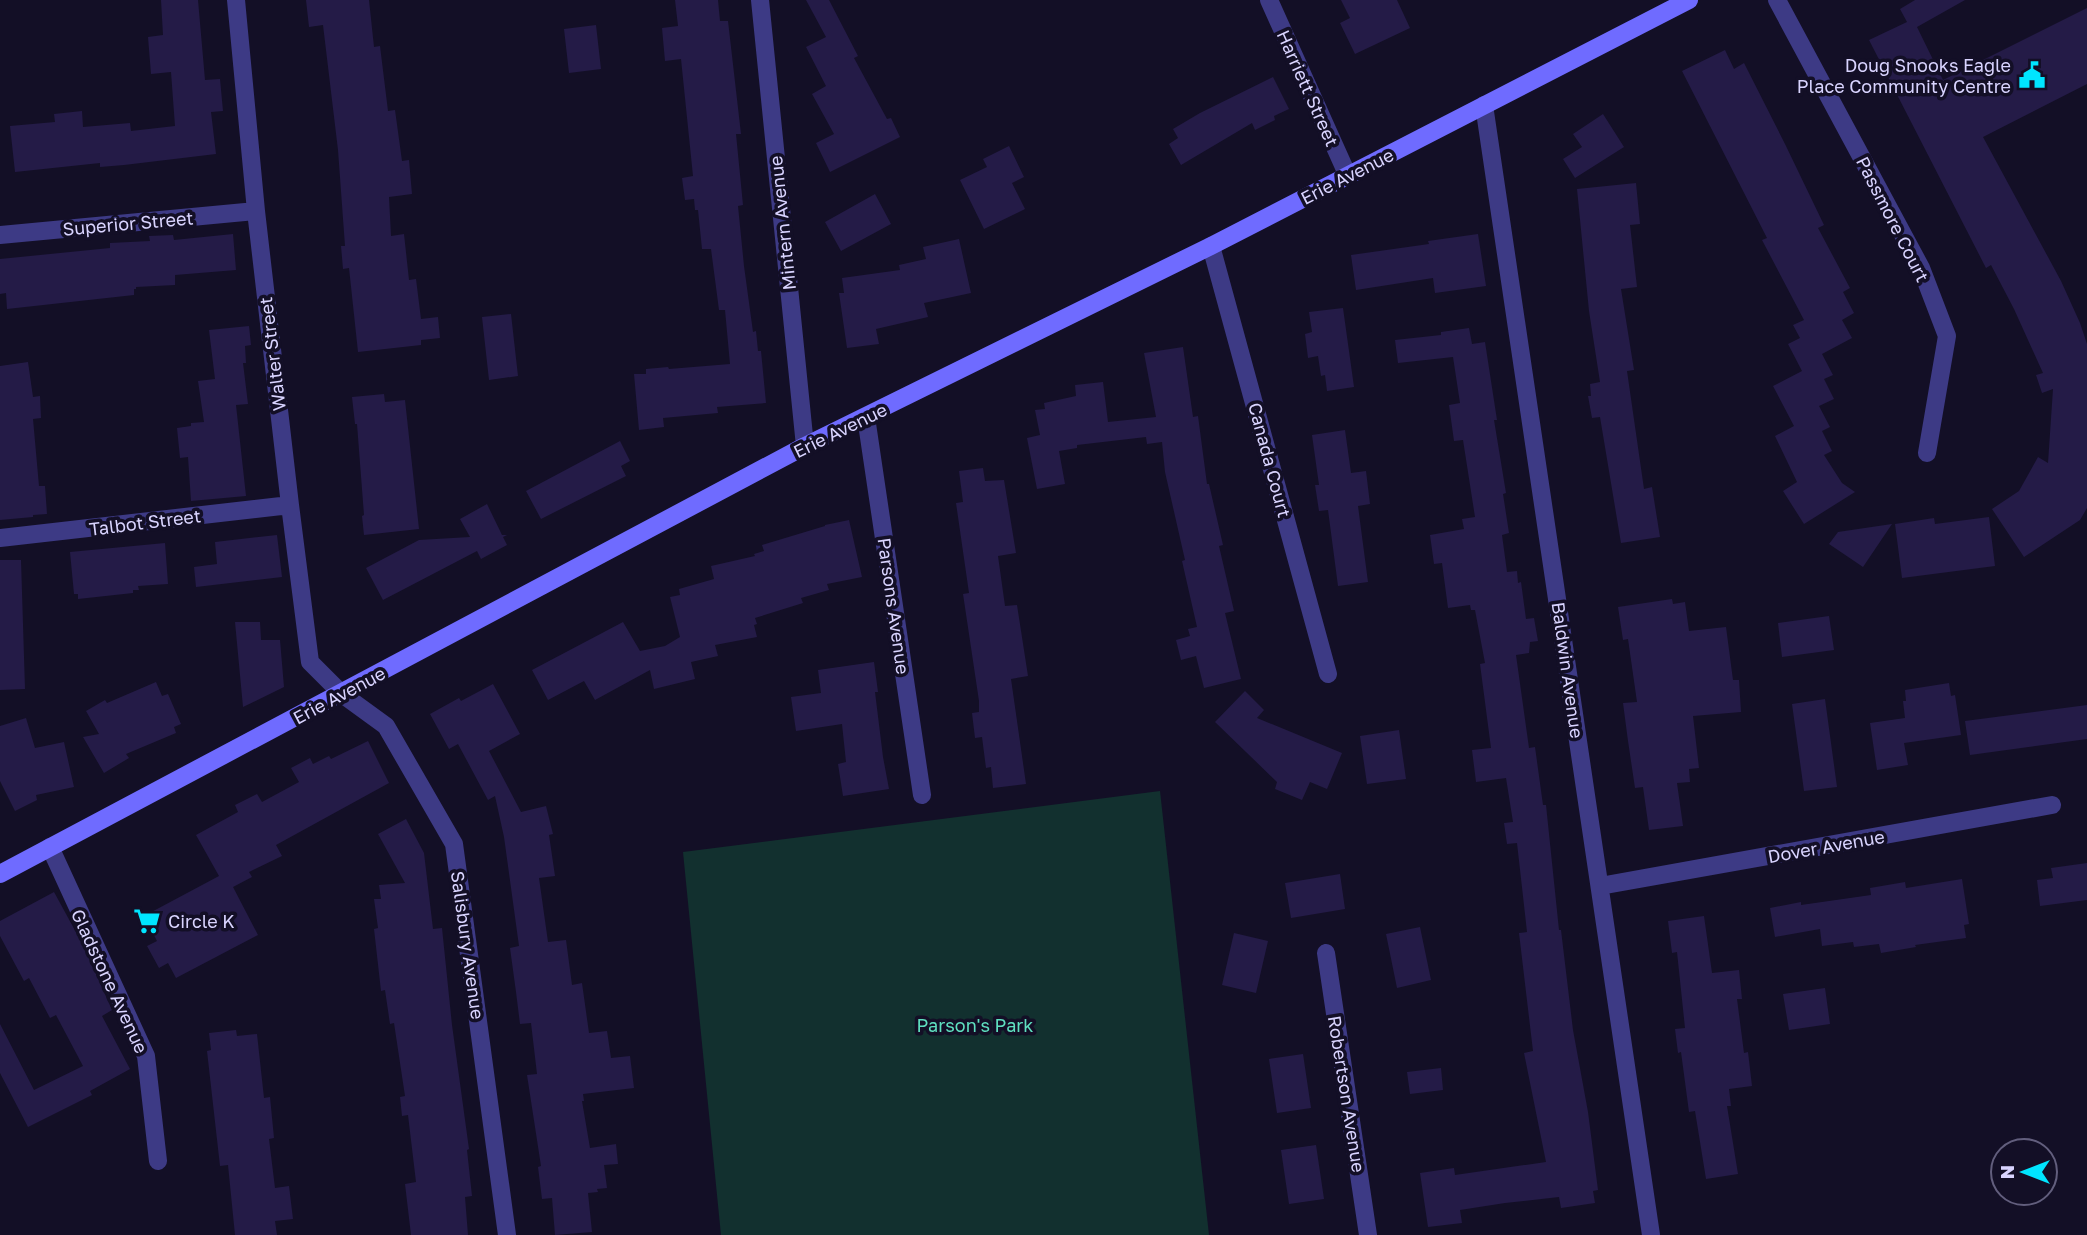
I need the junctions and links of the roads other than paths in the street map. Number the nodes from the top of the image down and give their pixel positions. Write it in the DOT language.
graph roads {
  1 [pos="236,0"];
  2 [pos="760,0"];
  3 [pos="1269,0"];
  4 [pos="1689,0"];
  5 [pos="1777,0"];
  6 [pos="1484,105"];
  7 [pos="1348,176"];
  8 [pos="256,211"];
  9 [pos="0,235"];
  10 [pos="1211,246"];
  11 [pos="866,417"];
  12 [pos="805,446"];
  13 [pos="1927,453"];
  14 [pos="290,505"];
  15 [pos="0,538"];
  16 [pos="1328,674"];
  17 [pos="342,694"];
  18 [pos="922,795"];
  19 [pos="2052,805"];
  20 [pos="50,847"];
  21 [pos="0,874"];
  22 [pos="1600,886"];
  23 [pos="1326,953"];
  24 [pos="158,1161"];
  25 [pos="507,1235"];
  26 [pos="1368,1235"];
  27 [pos="1651,1235"];
  1 -- 8 [label="street, Walter Street"];
  2 -- 12 [label="street, Mintern Avenue"];
  3 -- 7 [label="street, Harriett Street"];
  4 -- 6 [label="main road, Erie Avenue"];
  5 -- 13 [label="street, Passmore Court"];
  6 -- 7 [label="main road, Erie Avenue"];
  6 -- 22 [label="street, Baldwin Avenue"];
  7 -- 10 [label="main road, Erie Avenue"];
  8 -- 9 [label="street, Superior Street"];
  8 -- 14 [label="street, Walter Street"];
  10 -- 11 [label="main road, Erie Avenue"];
  10 -- 16 [label="street, Canada Court"];
  11 -- 12 [label="main road, Erie Avenue"];
  11 -- 18 [label="street, Parsons Avenue"];
  12 -- 17 [label="main road, Erie Avenue"];
  14 -- 15 [label="street, Talbot Street"];
  14 -- 17 [label="street, Walter Street"];
  17 -- 20 [label="main road, Erie Avenue"];
  17 -- 25 [label="street, Salisbury Avenue"];
  19 -- 22 [label="street, Dover Avenue"];
  20 -- 21 [label="main road, Erie Avenue"];
  20 -- 24 [label="street, Gladstone Avenue"];
  22 -- 27 [label="street, Baldwin Avenue"];
  23 -- 26 [label="street, Robertson Avenue"];
}
